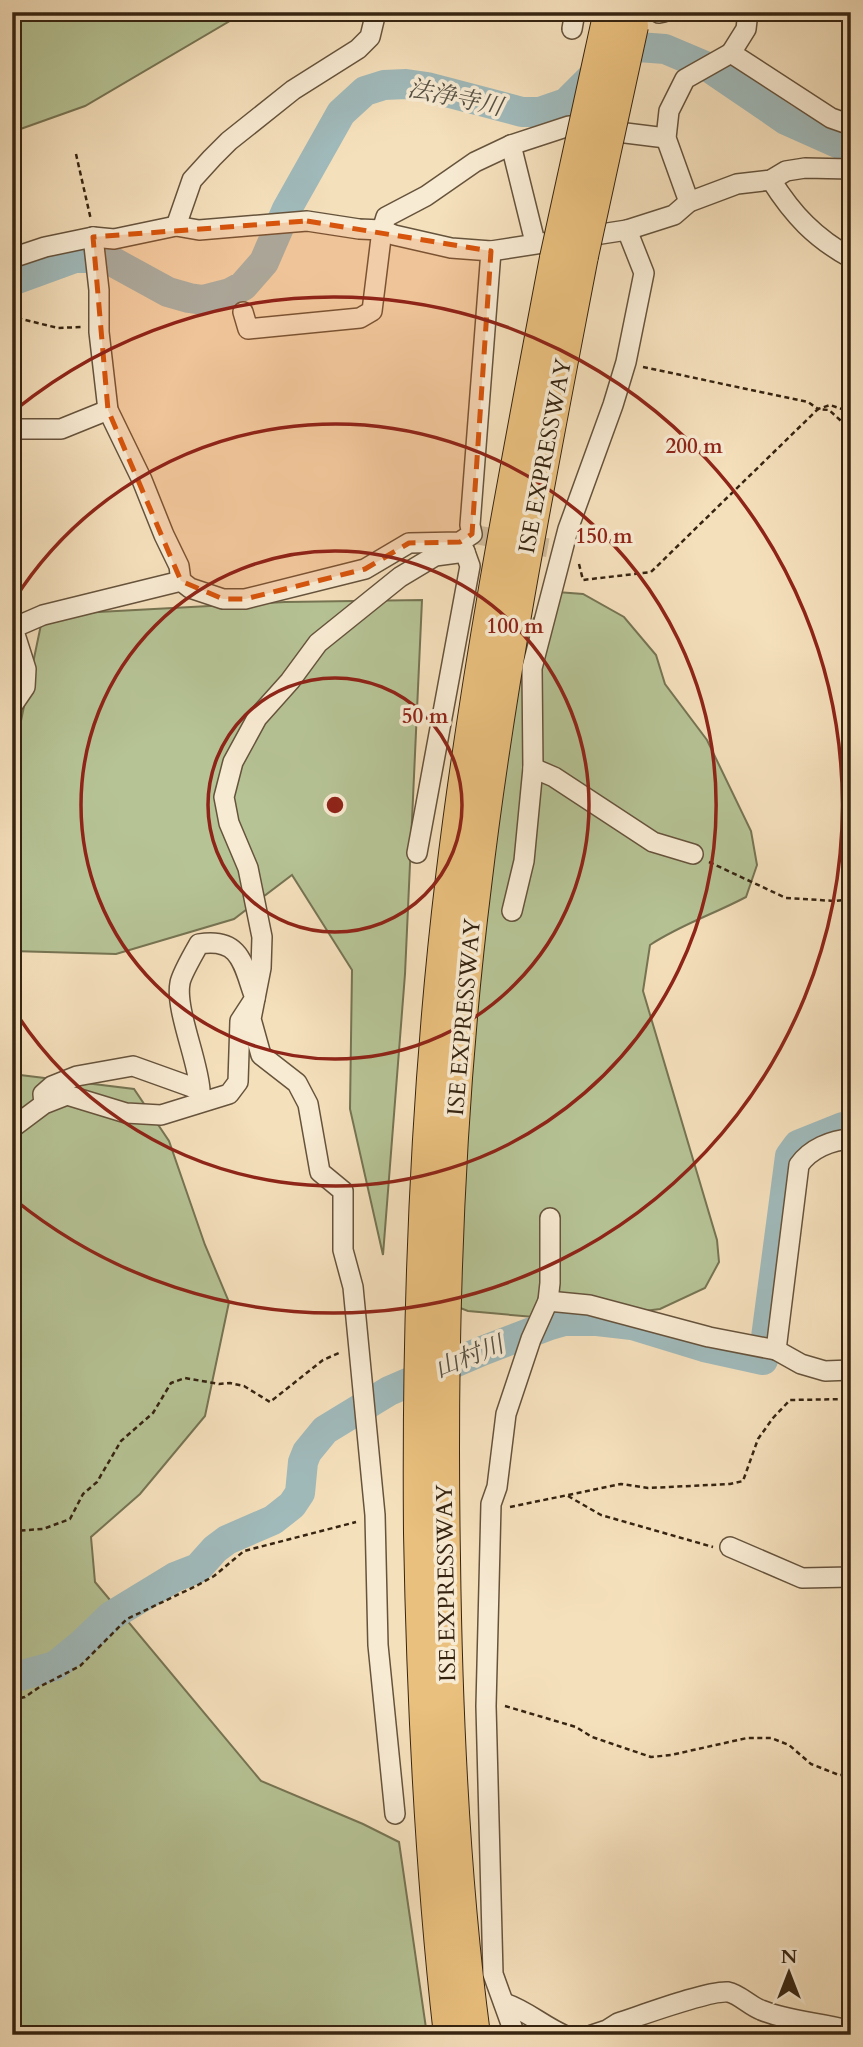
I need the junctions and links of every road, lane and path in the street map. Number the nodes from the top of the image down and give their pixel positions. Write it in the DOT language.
graph roads {
  1 [pos="376,12"];
  2 [pos="748,12"];
  3 [pos="621,17"];
  4 [pos="731,53"];
  5 [pos="851,125"];
  6 [pos="666,138"];
  7 [pos="511,145"];
  8 [pos="76,154"];
  9 [pos="851,169"];
  10 [pos="771,180"];
  11 [pos="689,202"];
  12 [pos="176,226"];
  13 [pos="382,230"];
  14 [pos="626,230"];
  15 [pos="93,237"];
  16 [pos="491,251"];
  17 [pos="557,251"];
  18 [pos="12,258"];
  19 [pos="851,258"];
  20 [pos="243,312"];
  21 [pos="12,320"];
  22 [pos="99,327"];
  23 [pos="626,362"];
  24 [pos="818,409"];
  25 [pos="108,410"];
  26 [pos="851,412"];
  27 [pos="12,429"];
  28 [pos="851,430"];
  29 [pos="462,547"];
  30 [pos="556,547"];
  31 [pos="181,580"];
  32 [pos="12,629"];
  33 [pos="12,706"];
  34 [pos="533,768"];
  35 [pos="417,853"];
  36 [pos="693,854"];
  37 [pos="851,899"];
  38 [pos="512,911"];
  39 [pos="255,998"];
  40 [pos="202,1096"];
  41 [pos="44,1104"];
  42 [pos="12,1128"];
  43 [pos="851,1139"];
  44 [pos="550,1218"];
  45 [pos="548,1301"];
  46 [pos="358,1348"];
  47 [pos="776,1350"];
  48 [pos="851,1370"];
  49 [pos="851,1399"];
  50 [pos="568,1496"];
  51 [pos="491,1504"];
  52 [pos="376,1515"];
  53 [pos="12,1531"];
  54 [pos="730,1547"];
  55 [pos="851,1577"];
  56 [pos="12,1700"];
  57 [pos="485,1706"];
  58 [pos="851,1774"];
  59 [pos="395,1814"];
  60 [pos="504,2003"];
  61 [pos="851,2031"];
  62 [pos="449,2035"];
  63 [pos="475,2035"];
  64 [pos="515,2035"];
  65 [pos="564,2035"];
  66 [pos="592,2035"];
  1 -- 12 [label="street"];
  2 -- 4 [label="street"];
  3 -- 17 [label="highway, ISE EXPRESSWAY, bridge"];
  4 -- 5 [label="street"];
  4 -- 6 [label="street"];
  6 -- 7 [label="street"];
  6 -- 11 [label="street"];
  7 -- 13 [label="street"];
  7 -- 17 [label="street"];
  8 -- 15 [label="path"];
  9 -- 10 [label="street"];
  10 -- 11 [label="street"];
  10 -- 19 [label="street"];
  11 -- 14 [label="street"];
  12 -- 13 [label="street"];
  12 -- 15 [label="street"];
  13 -- 16 [label="street"];
  13 -- 20 [label="street"];
  14 -- 16 [label="street"];
  14 -- 23 [label="street"];
  15 -- 18 [label="street"];
  15 -- 22 [label="street"];
  16 -- 29 [label="street"];
  17 -- 62 [label="highway, ISE EXPRESSWAY"];
  17 -- 63 [label="highway, ISE EXPRESSWAY"];
  21 -- 22 [label="path"];
  22 -- 25 [label="street"];
  23 -- 24 [label="path"];
  23 -- 30 [label="street"];
  24 -- 26 [label="path"];
  24 -- 28 [label="path"];
  24 -- 30 [label="path"];
  25 -- 27 [label="street"];
  25 -- 31 [label="street"];
  29 -- 31 [label="street"];
  29 -- 35 [label="street"];
  29 -- 39 [label="street"];
  30 -- 34 [label="street"];
  31 -- 32 [label="street"];
  32 -- 33 [label="street"];
  34 -- 36 [label="street"];
  34 -- 38 [label="street"];
  36 -- 37 [label="path"];
  39 -- 40 [label="street"];
  39 -- 40 [label="street"];
  39 -- 46 [label="street"];
  40 -- 41 [label="street"];
  40 -- 41 [label="street"];
  41 -- 42 [label="street"];
  43 -- 47 [label="street"];
  44 -- 45 [label="street"];
  45 -- 47 [label="street"];
  45 -- 51 [label="street"];
  46 -- 52 [label="street"];
  46 -- 53 [label="path"];
  47 -- 48 [label="street"];
  49 -- 50 [label="path"];
  50 -- 51 [label="path"];
  50 -- 54 [label="path"];
  51 -- 57 [label="street"];
  52 -- 56 [label="path"];
  52 -- 59 [label="street"];
  54 -- 55 [label="street"];
  57 -- 58 [label="path"];
  57 -- 60 [label="street"];
  60 -- 64 [label="street"];
  60 -- 65 [label="street"];
  61 -- 66 [label="street"];
}
